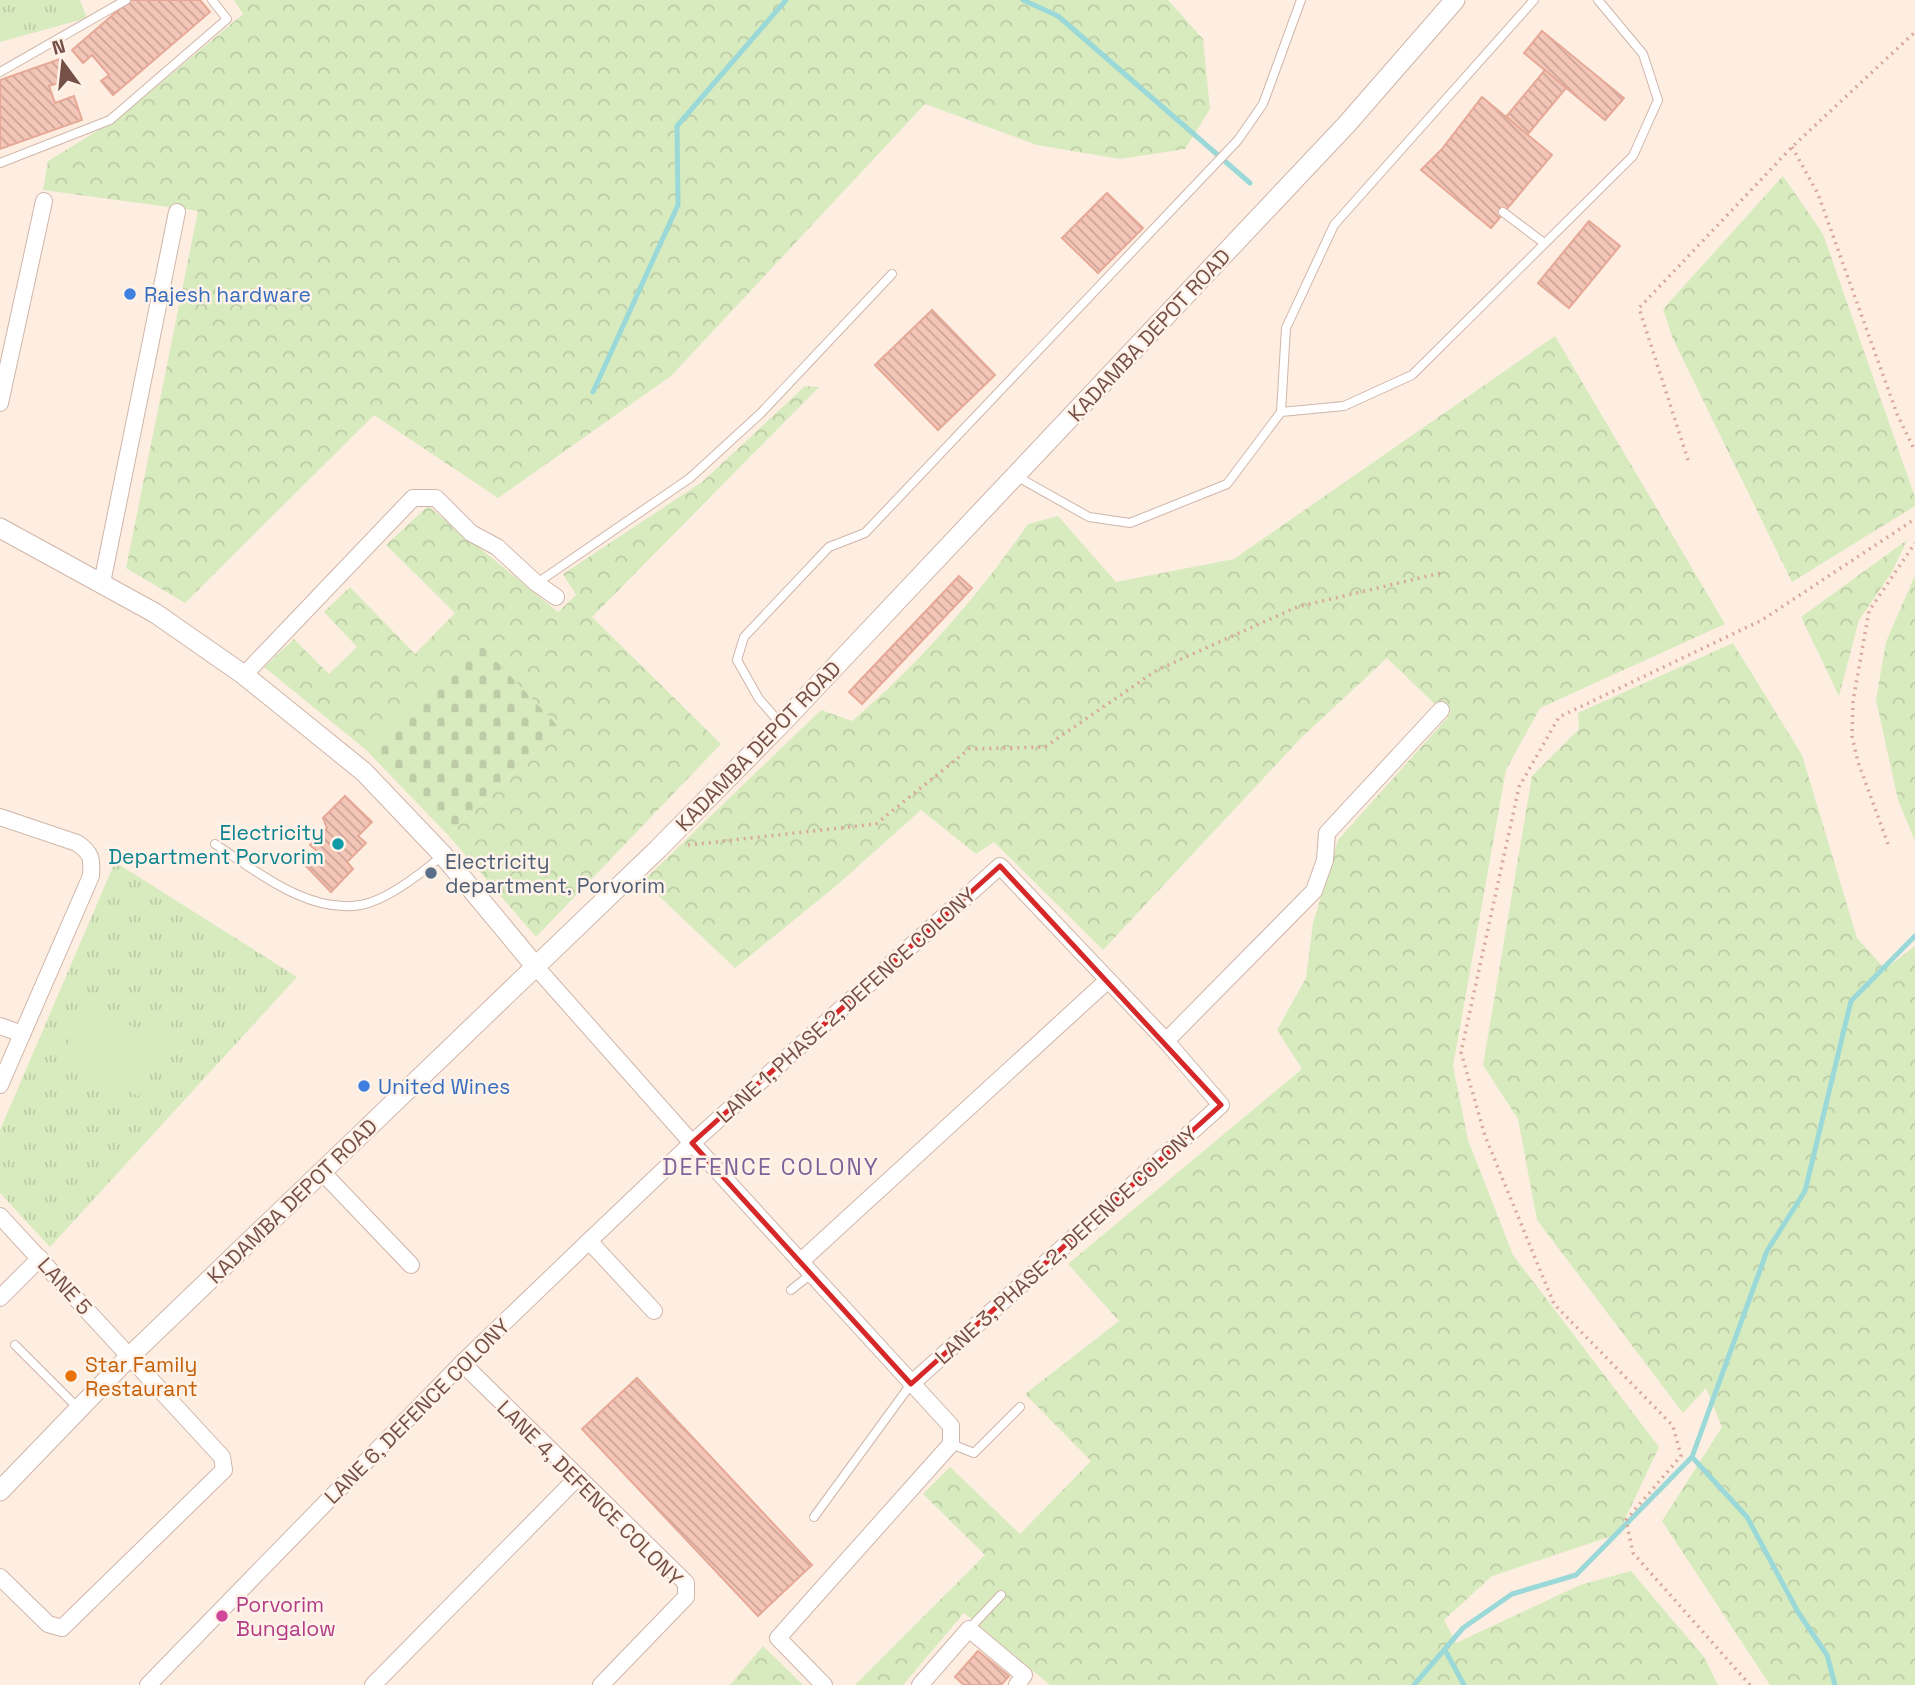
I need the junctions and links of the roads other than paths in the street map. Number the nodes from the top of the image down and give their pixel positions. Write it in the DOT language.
graph roads {
  1 [pos="126,0"];
  2 [pos="212,0"];
  3 [pos="1301,0"];
  4 [pos="1455,0"];
  5 [pos="1534,0"];
  6 [pos="1598,0"];
  7 [pos="0,72"];
  8 [pos="0,163"];
  9 [pos="44,201"];
  10 [pos="177,212"];
  11 [pos="1503,212"];
  12 [pos="1544,243"];
  13 [pos="891,274"];
  14 [pos="0,403"];
  15 [pos="1282,412"];
  16 [pos="1016,477"];
  17 [pos="0,528"];
  18 [pos="102,583"];
  19 [pos="536,583"];
  20 [pos="556,597"];
  21 [pos="244,675"];
  22 [pos="1441,710"];
  23 [pos="780,724"];
  24 [pos="0,817"];
  25 [pos="215,844"];
  26 [pos="443,855"];
  27 [pos="536,967"];
  28 [pos="1108,980"];
  29 [pos="0,1026"];
  30 [pos="22,1034"];
  31 [pos="1166,1041"];
  32 [pos="0,1085"];
  33 [pos="692,1143"];
  34 [pos="323,1173"];
  35 [pos="0,1216"];
  36 [pos="589,1241"];
  37 [pos="40,1258"];
  38 [pos="411,1265"];
  39 [pos="805,1268"];
  40 [pos="791,1290"];
  41 [pos="0,1298"];
  42 [pos="654,1311"];
  43 [pos="15,1345"];
  44 [pos="129,1357"];
  45 [pos="462,1363"];
  46 [pos="911,1384"];
  47 [pos="1020,1407"];
  48 [pos="79,1409"];
  49 [pos="951,1444"];
  50 [pos="578,1477"];
  51 [pos="1,1488"];
  52 [pos="814,1517"];
  53 [pos="0,1577"];
  54 [pos="1001,1595"];
  55 [pos="969,1629"];
  56 [pos="153,1684"];
  57 [pos="373,1685"];
  58 [pos="600,1685"];
  59 [pos="824,1685"];
  60 [pos="920,1685"];
  61 [pos="1017,1685"];
  1 -- 7 [label="lane"];
  2 -- 8 [label="lane"];
  3 -- 23 [label="lane"];
  4 -- 16 [label="street, KADAMBA DEPOT ROAD"];
  5 -- 15 [label="lane"];
  6 -- 12 [label="lane"];
  9 -- 14 [label="street"];
  10 -- 18 [label="street"];
  11 -- 12 [label="lane"];
  12 -- 15 [label="lane"];
  13 -- 19 [label="lane"];
  15 -- 16 [label="lane"];
  16 -- 23 [label="street, KADAMBA DEPOT ROAD"];
  17 -- 18 [label="street"];
  18 -- 21 [label="street"];
  19 -- 20 [label="street"];
  19 -- 21 [label="street"];
  21 -- 26 [label="street"];
  22 -- 31 [label="street"];
  23 -- 27 [label="street, KADAMBA DEPOT ROAD"];
  24 -- 30 [label="street"];
  25 -- 26 [label="lane"];
  26 -- 27 [label="street"];
  27 -- 33 [label="street"];
  27 -- 34 [label="street, KADAMBA DEPOT ROAD"];
  28 -- 31 [label="street"];
  28 -- 33 [label="street, LANE 1, PHASE 2, DEFENCE COLONY"];
  28 -- 39 [label="street"];
  29 -- 30 [label="street"];
  30 -- 32 [label="street"];
  31 -- 46 [label="street, LANE 3, PHASE 2, DEFENCE COLONY"];
  33 -- 36 [label="street, LANE 6, DEFENCE COLONY"];
  33 -- 39 [label="street"];
  34 -- 38 [label="street"];
  34 -- 44 [label="street, KADAMBA DEPOT ROAD"];
  35 -- 37 [label="street, LANE 5"];
  36 -- 42 [label="street"];
  36 -- 45 [label="street, LANE 6, DEFENCE COLONY"];
  37 -- 41 [label="street"];
  37 -- 44 [label="street, LANE 5"];
  39 -- 40 [label="lane"];
  39 -- 46 [label="street"];
  43 -- 48 [label="lane"];
  44 -- 48 [label="street, KADAMBA DEPOT ROAD"];
  44 -- 53 [label="street, LANE 5"];
  45 -- 50 [label="street, LANE 4, DEFENCE COLONY"];
  45 -- 56 [label="street, LANE 6, DEFENCE COLONY"];
  46 -- 49 [label="street"];
  46 -- 52 [label="lane"];
  47 -- 49 [label="lane"];
  48 -- 51 [label="street, KADAMBA DEPOT ROAD"];
  49 -- 59 [label="street"];
  50 -- 57 [label="street"];
  50 -- 58 [label="street, LANE 4, DEFENCE COLONY"];
  54 -- 55 [label="lane"];
  55 -- 60 [label="street"];
  55 -- 61 [label="street"];
}
